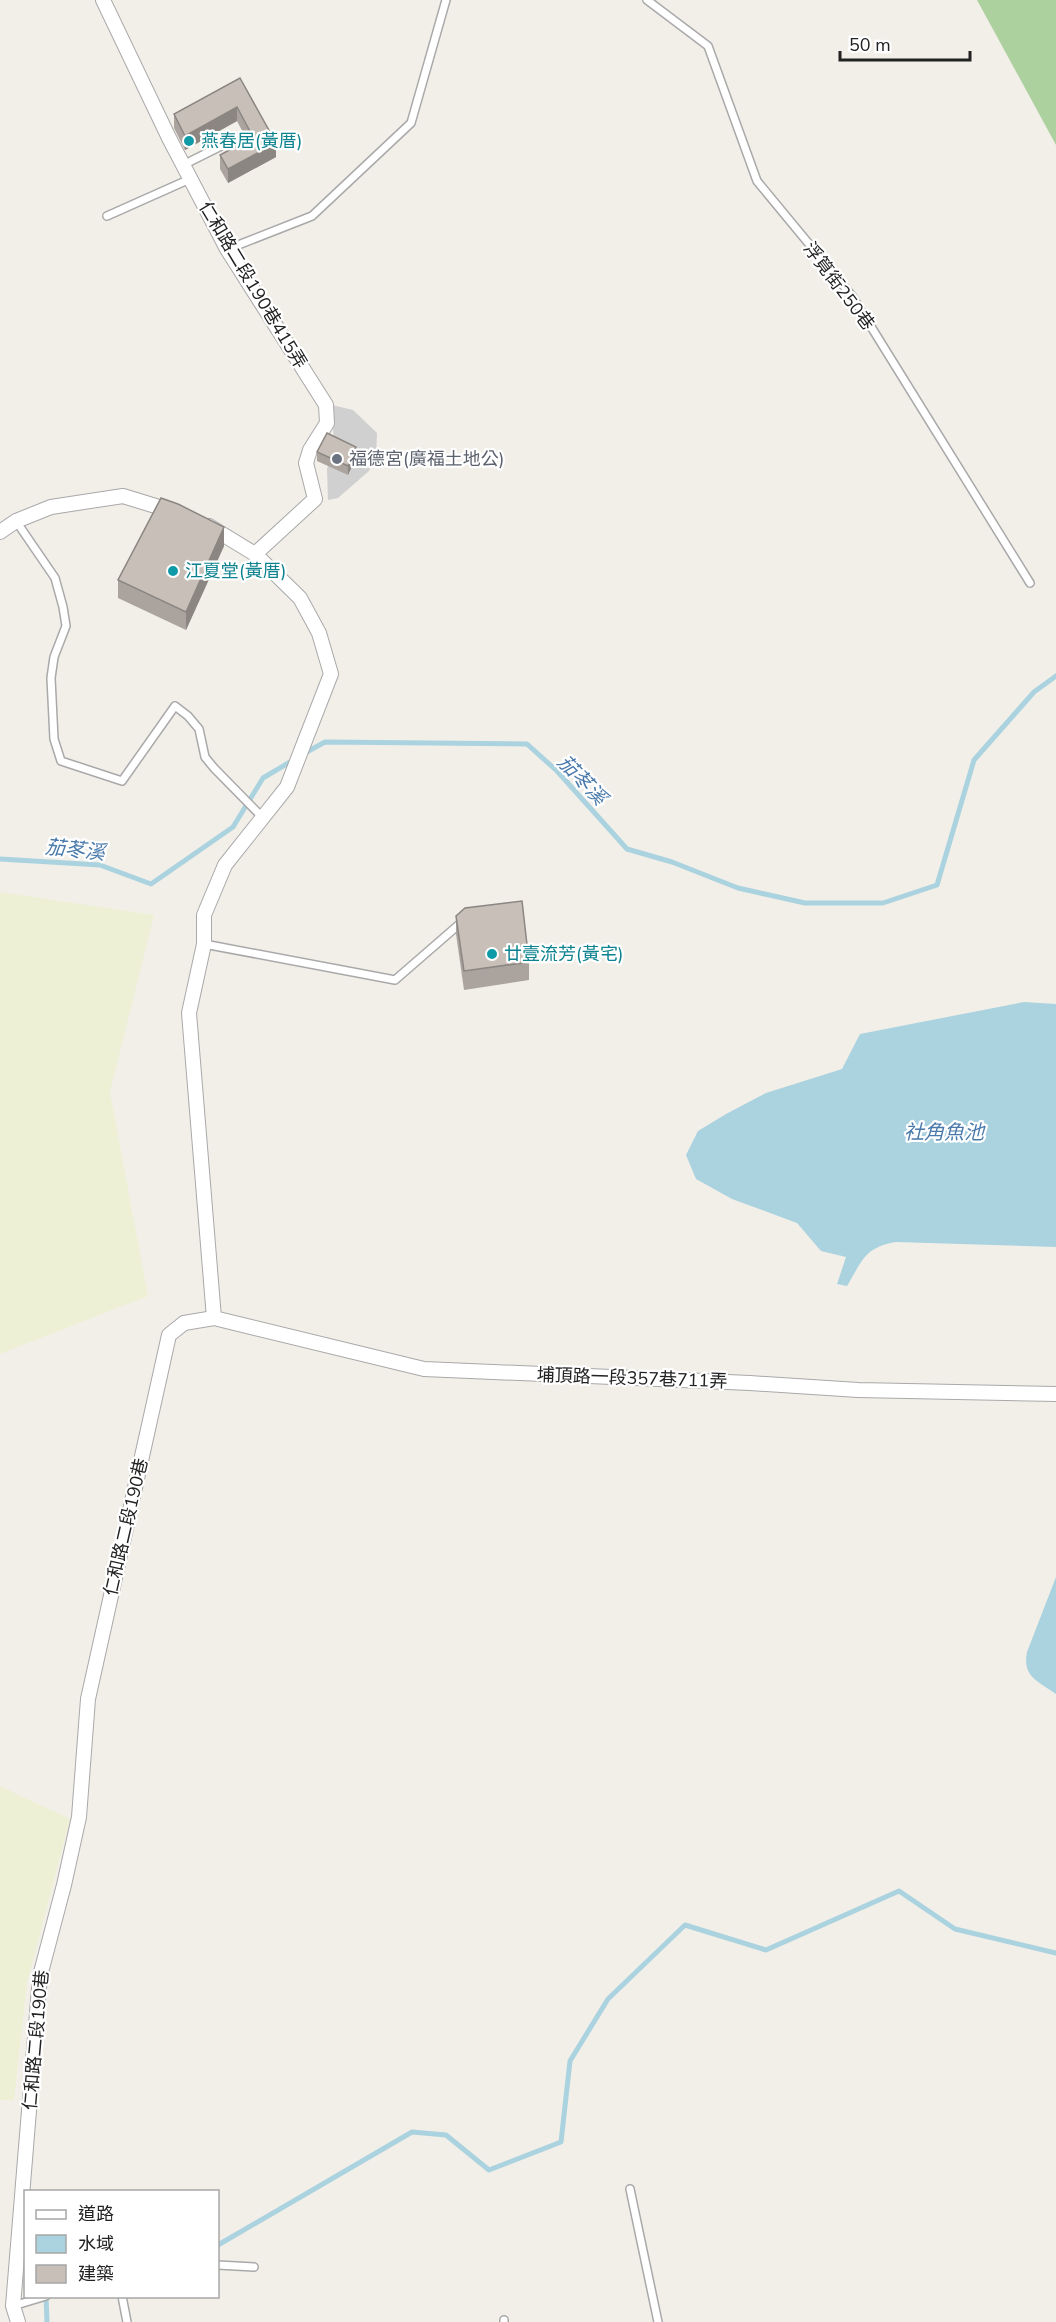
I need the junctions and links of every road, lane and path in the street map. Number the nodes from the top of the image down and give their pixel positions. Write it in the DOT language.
graph roads {
  1 [pos="103,0"];
  2 [pos="446,0"];
  3 [pos="647,0"];
  4 [pos="237,138"];
  5 [pos="183,165"];
  6 [pos="190,179"];
  7 [pos="107,216"];
  8 [pos="227,249"];
  9 [pos="16,521"];
  10 [pos="0,532"];
  11 [pos="255,554"];
  12 [pos="1030,583"];
  13 [pos="264,818"];
  14 [pos="465,919"];
  15 [pos="204,944"];
  16 [pos="214,1318"];
  17 [pos="1056,1394"];
  18 [pos="630,2189"];
  19 [pos="219,2265"];
  20 [pos="254,2267"];
  21 [pos="39,2298"];
  22 [pos="122,2298"];
  23 [pos="13,2306"];
  24 [pos="18,2322"];
  25 [pos="127,2322"];
  26 [pos="658,2322"];
  1 -- 5 [label="street, 仁和路二段190巷415弄"];
  2 -- 8 [label="lane"];
  3 -- 12 [label="lane, 浮筧街250巷"];
  4 -- 5 [label="lane"];
  5 -- 6 [label="street, 仁和路二段190巷415弄"];
  6 -- 7 [label="lane"];
  6 -- 8 [label="street, 仁和路二段190巷415弄"];
  8 -- 11 [label="street, 仁和路二段190巷415弄"];
  9 -- 10 [label="street"];
  9 -- 11 [label="street"];
  9 -- 13 [label="lane"];
  11 -- 13 [label="street"];
  13 -- 15 [label="street"];
  14 -- 15 [label="lane"];
  15 -- 16 [label="street"];
  16 -- 17 [label="street, 埔頂路一段357巷711弄"];
  16 -- 23 [label="street, 仁和路二段190巷"];
  18 -- 26 [label="lane"];
  19 -- 20 [label="lane"];
  21 -- 23 [label="lane"];
  22 -- 25 [label="lane"];
  23 -- 24 [label="street, 仁和路二段190巷"];
}
